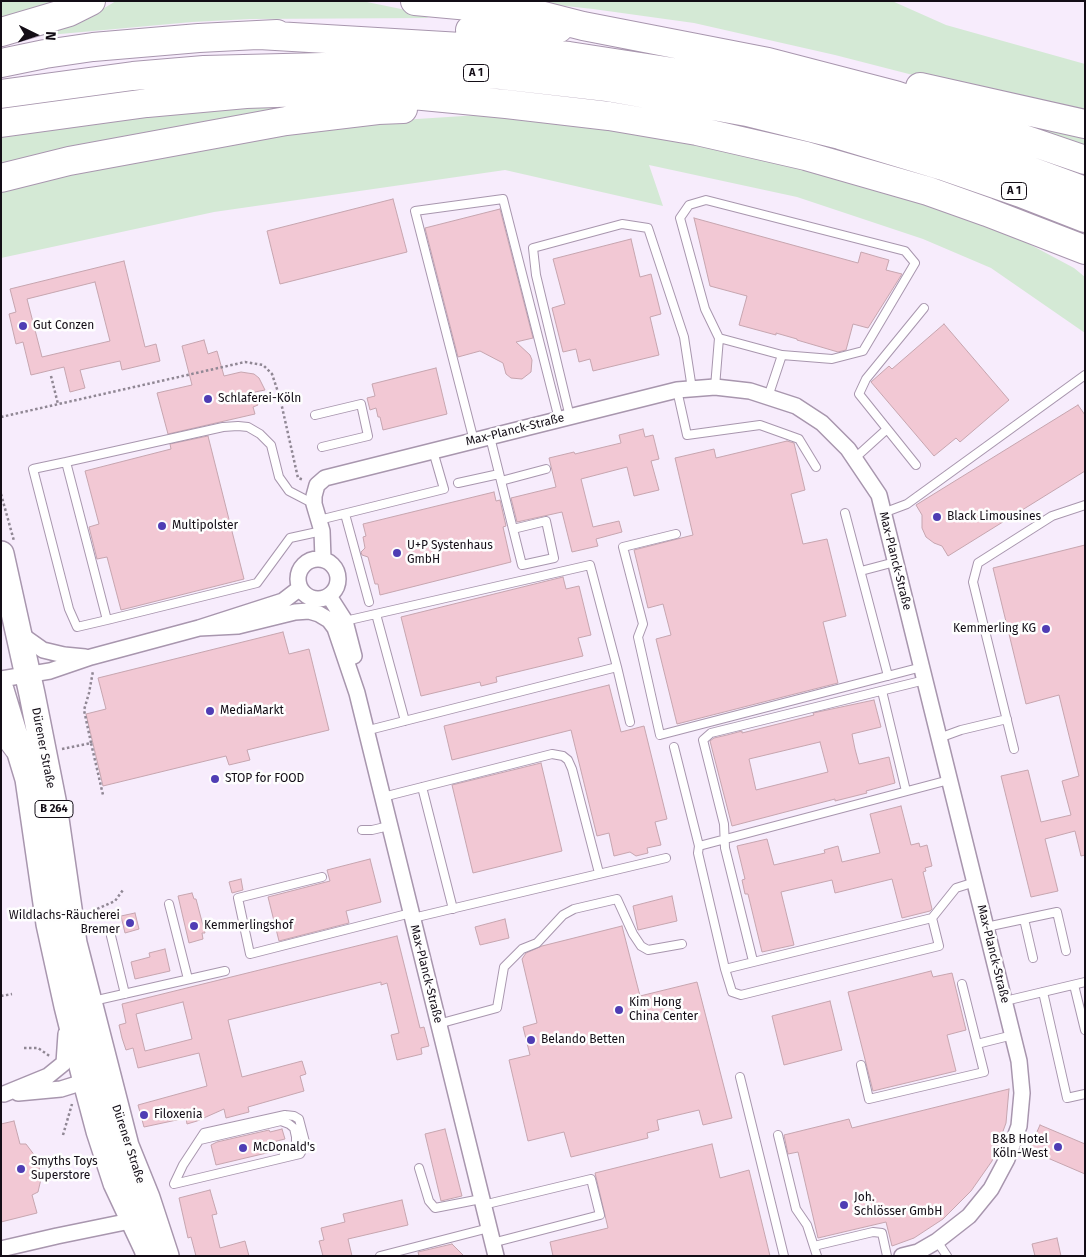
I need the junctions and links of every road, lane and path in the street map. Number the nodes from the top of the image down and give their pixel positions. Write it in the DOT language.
graph roads {
  1 [pos="91,1"];
  2 [pos="416,1"];
  3 [pos="583,26"];
  4 [pos="1,32"];
  5 [pos="259,35"];
  6 [pos="1,63"];
  7 [pos="812,73"];
  8 [pos="1,94"];
  9 [pos="506,104"];
  10 [pos="1,123"];
  11 [pos="1085,124"];
  12 [pos="1085,160"];
  13 [pos="1,178"];
  14 [pos="1085,191"];
  15 [pos="987,212"];
  16 [pos="1085,218"];
  17 [pos="1085,250"];
  18 [pos="1085,268"];
  19 [pos="924,308"];
  20 [pos="719,338"];
  21 [pos="782,355"];
  22 [pos="51,376"];
  23 [pos="1084,376"];
  24 [pos="715,387"];
  25 [pos="684,389"];
  26 [pos="768,397"];
  27 [pos="58,404"];
  28 [pos="315,415"];
  29 [pos="1,417"];
  30 [pos="564,418"];
  31 [pos="888,429"];
  32 [pos="490,437"];
  33 [pos="474,441"];
  34 [pos="322,447"];
  35 [pos="433,451"];
  36 [pos="855,458"];
  37 [pos="66,462"];
  38 [pos="916,465"];
  39 [pos="816,467"];
  40 [pos="546,469"];
  41 [pos="500,477"];
  42 [pos="458,483"];
  43 [pos="317,485"];
  44 [pos="314,504"];
  45 [pos="1085,505"];
  46 [pos="883,512"];
  47 [pos="846,513"];
  48 [pos="345,514"];
  49 [pos="320,526"];
  50 [pos="513,529"];
  51 [pos="676,534"];
  52 [pos="1,554"];
  53 [pos="323,559"];
  54 [pos="896,562"];
  55 [pos="861,571"];
  56 [pos="300,588"];
  57 [pos="329,596"];
  58 [pos="369,602"];
  59 [pos="376,614"];
  60 [pos="107,620"];
  61 [pos="345,621"];
  62 [pos="199,628"];
  63 [pos="19,633"];
  64 [pos="91,657"];
  65 [pos="617,668"];
  66 [pos="923,674"];
  67 [pos="28,675"];
  68 [pos="888,676"];
  69 [pos="1,679"];
  70 [pos="1,690"];
  71 [pos="882,691"];
  72 [pos="357,693"];
  73 [pos="1007,719"];
  74 [pos="404,721"];
  75 [pos="630,722"];
  76 [pos="1,724"];
  77 [pos="365,732"];
  78 [pos="939,738"];
  79 [pos="91,743"];
  80 [pos="18,747"];
  81 [pos="674,747"];
  82 [pos="1014,749"];
  83 [pos="58,750"];
  84 [pos="950,780"];
  85 [pos="422,787"];
  86 [pos="906,791"];
  87 [pos="103,795"];
  88 [pos="383,797"];
  89 [pos="390,826"];
  90 [pos="362,830"];
  91 [pos="725,839"];
  92 [pos="699,846"];
  93 [pos="666,858"];
  94 [pos="599,874"];
  95 [pos="322,877"];
  96 [pos="975,882"];
  97 [pos="123,890"];
  98 [pos="170,904"];
  99 [pos="453,909"];
  100 [pos="82,916"];
  101 [pos="412,916"];
  102 [pos="932,918"];
  103 [pos="1024,919"];
  104 [pos="986,928"];
  105 [pos="111,936"];
  106 [pos="682,944"];
  107 [pos="1066,951"];
  108 [pos="1033,958"];
  109 [pos="753,961"];
  110 [pos="725,968"];
  111 [pos="225,971"];
  112 [pos="188,979"];
  113 [pos="1085,982"];
  114 [pos="962,984"];
  115 [pos="1074,985"];
  116 [pos="1043,992"];
  117 [pos="12,994"];
  118 [pos="125,994"];
  119 [pos="1,996"];
  120 [pos="1005,1001"];
  121 [pos="77,1004"];
  122 [pos="438,1024"];
  123 [pos="1085,1030"];
  124 [pos="1013,1035"];
  125 [pos="977,1044"];
  126 [pos="24,1048"];
  127 [pos="54,1059"];
  128 [pos="861,1065"];
  129 [pos="740,1077"];
  130 [pos="89,1084"];
  131 [pos="1085,1094"];
  132 [pos="2,1095"];
  133 [pos="63,1134"];
  134 [pos="778,1135"];
  135 [pos="279,1160"];
  136 [pos="419,1168"];
  137 [pos="482,1202"];
  138 [pos="143,1219"];
  139 [pos="936,1241"];
  140 [pos="492,1242"];
  141 [pos="814,1246"];
  142 [pos="1,1249"];
  143 [pos="149,1256"];
  144 [pos="166,1256"];
  145 [pos="380,1256"];
  146 [pos="784,1256"];
  147 [pos="816,1256"];
  148 [pos="887,1256"];
  149 [pos="902,1256"];
  150 [pos="947,1256"];
  1 -- 4 [label="highway"];
  2 -- 3 [label="highway"];
  3 -- 5 [label="highway"];
  3 -- 7 [label="highway"];
  5 -- 6 [label="highway, A 1"];
  5 -- 14 [label="highway, A 1"];
  7 -- 11 [label="highway"];
  7 -- 12 [label="highway"];
  8 -- 16 [label="highway, A 1"];
  9 -- 10 [label="highway"];
  9 -- 13 [label="highway"];
  9 -- 15 [label="highway"];
  15 -- 17 [label="highway"];
  15 -- 18 [label="highway"];
  19 -- 31 [label="lane"];
  20 -- 21 [label="lane"];
  20 -- 21 [label="lane"];
  20 -- 24 [label="lane"];
  21 -- 26 [label="lane"];
  22 -- 27 [label="path"];
  23 -- 46 [label="lane"];
  24 -- 25 [label="street, Max-Planck-Straße"];
  24 -- 26 [label="street, Max-Planck-Straße"];
  25 -- 30 [label="street, Max-Planck-Straße"];
  25 -- 30 [label="lane"];
  25 -- 39 [label="lane"];
  26 -- 36 [label="street, Max-Planck-Straße"];
  27 -- 29 [label="path"];
  27 -- 43 [label="path"];
  28 -- 34 [label="lane"];
  30 -- 32 [label="street, Max-Planck-Straße"];
  30 -- 33 [label="lane"];
  31 -- 36 [label="lane"];
  31 -- 38 [label="lane"];
  32 -- 33 [label="street, Max-Planck-Straße"];
  32 -- 41 [label="lane"];
  33 -- 35 [label="street, Max-Planck-Straße"];
  35 -- 43 [label="street, Max-Planck-Straße"];
  35 -- 48 [label="lane"];
  36 -- 46 [label="street, Max-Planck-Straße"];
  37 -- 44 [label="lane"];
  37 -- 60 [label="lane"];
  37 -- 60 [label="lane"];
  40 -- 41 [label="lane"];
  41 -- 42 [label="lane"];
  41 -- 50 [label="lane"];
  43 -- 44 [label="street"];
  44 -- 49 [label="street"];
  45 -- 73 [label="lane"];
  46 -- 54 [label="street, Max-Planck-Straße"];
  47 -- 55 [label="lane"];
  48 -- 49 [label="lane"];
  48 -- 58 [label="lane"];
  49 -- 53 [label="street"];
  49 -- 60 [label="lane"];
  50 -- 50 [label="lane"];
  51 -- 68 [label="lane"];
  52 -- 63 [label="main road, Dürener Straße / B 264"];
  53 -- 56 [label="street"];
  53 -- 57 [label="street"];
  54 -- 55 [label="lane"];
  54 -- 66 [label="street, Max-Planck-Straße"];
  55 -- 68 [label="lane"];
  56 -- 57 [label="street"];
  56 -- 62 [label="street, Max-Planck-Straße"];
  57 -- 61 [label="street, Max-Planck-Straße"];
  59 -- 61 [label="lane"];
  59 -- 65 [label="lane"];
  59 -- 74 [label="lane"];
  61 -- 72 [label="street, Max-Planck-Straße"];
  62 -- 64 [label="street, Max-Planck-Straße"];
  62 -- 72 [label="street, Max-Planck-Straße"];
  63 -- 64 [label="street, Max-Planck-Straße"];
  63 -- 67 [label="main road, Dürener Straße / B 264"];
  64 -- 67 [label="street, Max-Planck-Straße"];
  64 -- 79 [label="path"];
  65 -- 74 [label="lane"];
  65 -- 75 [label="lane"];
  66 -- 68 [label="lane"];
  66 -- 71 [label="lane"];
  66 -- 78 [label="street, Max-Planck-Straße"];
  67 -- 69 [label="street, Max-Planck-Straße"];
  67 -- 121 [label="main road, Dürener Straße / B 264"];
  70 -- 80 [label="main road, Dürener Straße / B 264"];
  71 -- 86 [label="lane"];
  71 -- 91 [label="lane"];
  72 -- 77 [label="street, Max-Planck-Straße"];
  73 -- 78 [label="lane"];
  73 -- 82 [label="lane"];
  74 -- 77 [label="lane"];
  76 -- 80 [label="highway"];
  77 -- 88 [label="street, Max-Planck-Straße"];
  78 -- 84 [label="street, Max-Planck-Straße"];
  79 -- 83 [label="path"];
  79 -- 87 [label="path"];
  80 -- 121 [label="main road, Dürener Straße / B 264"];
  81 -- 92 [label="lane"];
  84 -- 86 [label="lane"];
  84 -- 96 [label="street, Max-Planck-Straße"];
  85 -- 88 [label="lane"];
  85 -- 94 [label="lane"];
  85 -- 99 [label="lane"];
  86 -- 91 [label="lane"];
  88 -- 89 [label="street, Max-Planck-Straße"];
  89 -- 90 [label="lane"];
  89 -- 101 [label="street, Max-Planck-Straße"];
  91 -- 92 [label="lane"];
  91 -- 109 [label="lane"];
  92 -- 110 [label="lane"];
  93 -- 94 [label="lane"];
  94 -- 99 [label="lane"];
  95 -- 101 [label="lane"];
  96 -- 102 [label="lane"];
  96 -- 104 [label="street, Max-Planck-Straße"];
  97 -- 100 [label="path"];
  98 -- 112 [label="lane"];
  99 -- 101 [label="lane"];
  101 -- 122 [label="street, Max-Planck-Straße"];
  102 -- 109 [label="lane"];
  102 -- 110 [label="lane"];
  103 -- 104 [label="lane"];
  103 -- 107 [label="lane"];
  103 -- 108 [label="lane"];
  104 -- 120 [label="street, Max-Planck-Straße"];
  105 -- 118 [label="lane"];
  106 -- 122 [label="lane"];
  109 -- 110 [label="lane"];
  111 -- 112 [label="lane"];
  112 -- 118 [label="lane"];
  113 -- 115 [label="lane"];
  114 -- 125 [label="lane"];
  115 -- 116 [label="lane"];
  115 -- 123 [label="lane"];
  116 -- 120 [label="lane"];
  116 -- 131 [label="lane"];
  117 -- 119 [label="path"];
  118 -- 121 [label="lane"];
  120 -- 124 [label="street, Max-Planck-Straße"];
  121 -- 130 [label="main road, Dürener Straße / B 264"];
  121 -- 132 [label="street"];
  122 -- 137 [label="street, Max-Planck-Straße"];
  124 -- 125 [label="lane"];
  124 -- 139 [label="street, Max-Planck-Straße"];
  125 -- 128 [label="lane"];
  126 -- 127 [label="path"];
  129 -- 146 [label="lane"];
  130 -- 132 [label="street"];
  130 -- 133 [label="path"];
  130 -- 138 [label="main road, Dürener Straße / B 264"];
  134 -- 141 [label="lane"];
  135 -- 135 [label="lane"];
  136 -- 137 [label="lane"];
  137 -- 140 [label="street, Max-Planck-Straße"];
  137 -- 140 [label="lane"];
  138 -- 142 [label="street"];
  138 -- 143 [label="main road, Dürener Straße / B 264"];
  138 -- 144 [label="main road, Dürener Straße / B 264"];
  139 -- 149 [label="street, Max-Planck-Straße"];
  139 -- 150 [label="lane"];
  140 -- 145 [label="lane"];
  141 -- 147 [label="lane"];
  141 -- 148 [label="lane"];
}
